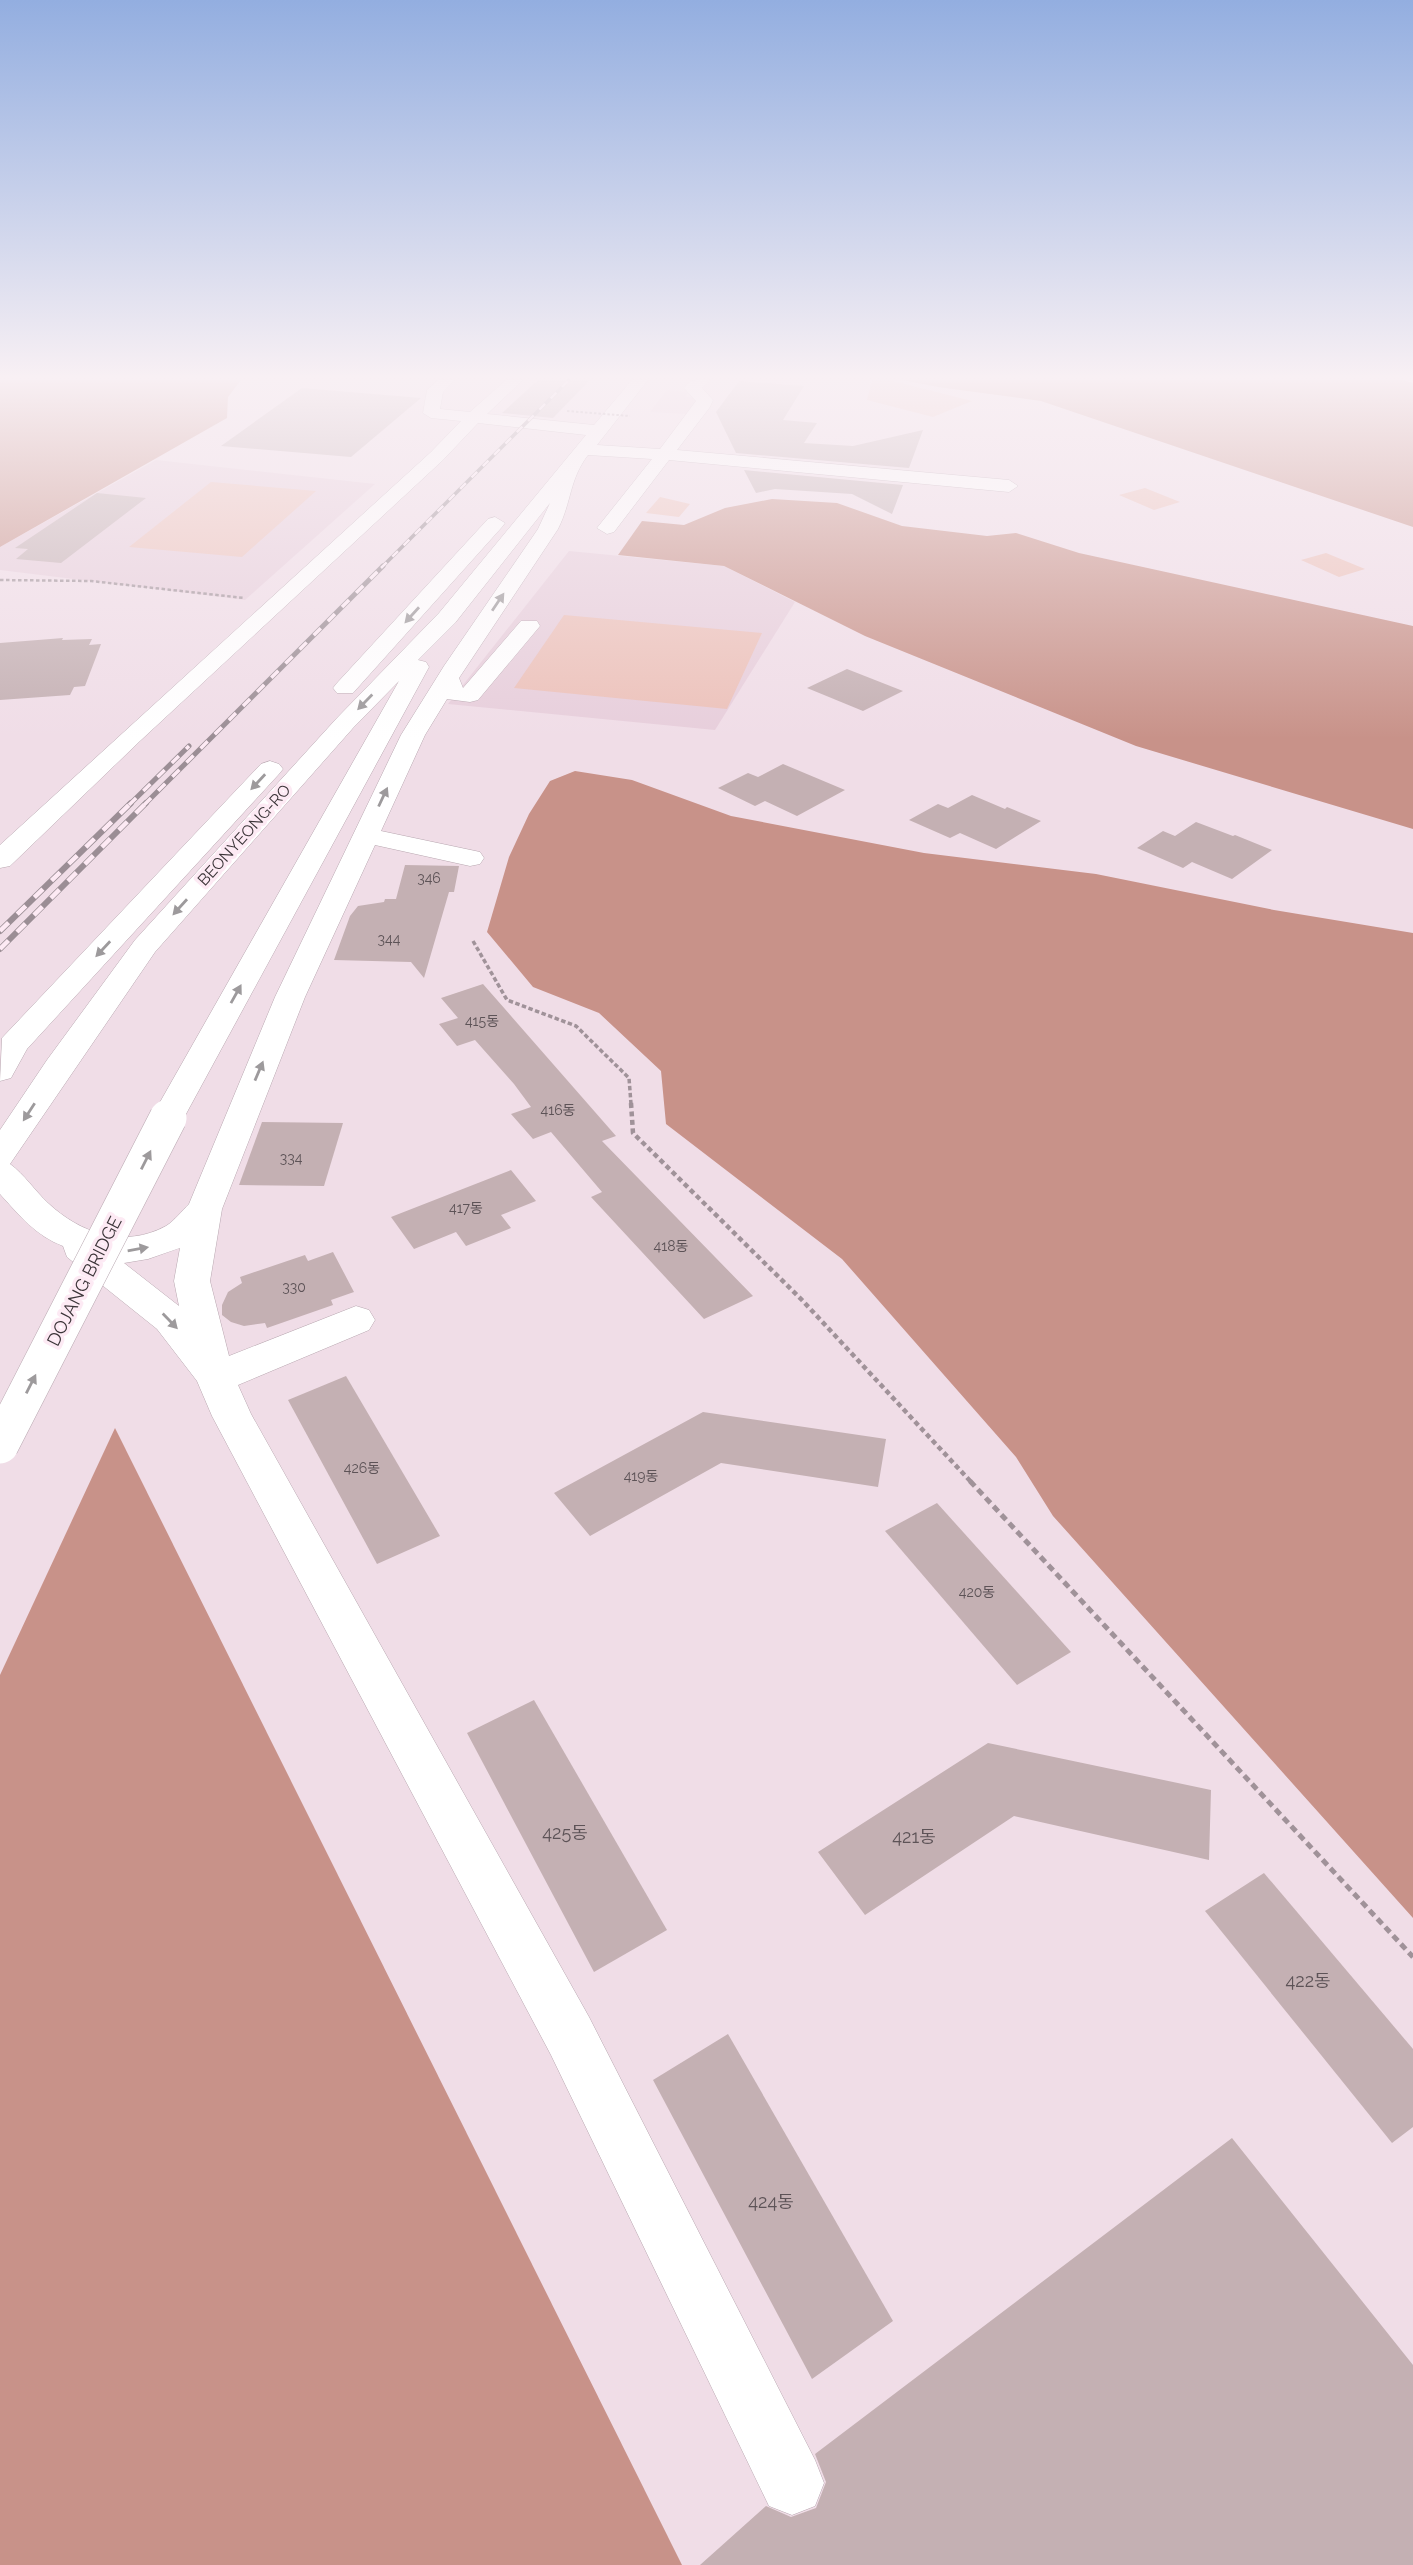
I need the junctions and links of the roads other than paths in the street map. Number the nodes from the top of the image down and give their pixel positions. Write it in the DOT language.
graph roads {
  1 [pos="389,500"];
  2 [pos="522,500"];
  3 [pos="541,500"];
  4 [pos="561,500"];
  5 [pos="629,500"];
  6 [pos="607,528"];
  7 [pos="447,618"];
  8 [pos="529,626"];
  9 [pos="448,678"];
  10 [pos="365,835"];
  11 [pos="470,858"];
  12 [pos="0,860"];
  13 [pos="0,1071"];
  14 [pos="168,1118"];
  15 [pos="0,1156"];
  16 [pos="0,1173"];
  17 [pos="204,1209"];
  18 [pos="60,1232"];
  19 [pos="356,1320"];
  20 [pos="215,1378"];
  21 [pos="0,1445"];
  22 [pos="792,2483"];
  1 -- 12 [label="street"];
  2 -- 13 [label="street, one-way"];
  3 -- 7 [label="street, BEONYEONG-RO"];
  9 -- 4 [label="street, one-way"];
  5 -- 6 [label="street"];
  14 -- 7 [label="street, BEONYEONG-RO, one-way"];
  7 -- 15 [label="street, BEONYEONG-RO, one-way"];
  8 -- 9 [label="street"];
  10 -- 9 [label="street, one-way"];
  10 -- 11 [label="street"];
  17 -- 10 [label="street, one-way"];
  21 -- 14 [label="street, DOJANG BRIDGE, one-way, bridge"];
  16 -- 18 [label="street"];
  18 -- 17 [label="street, one-way"];
  17 -- 20 [label="street"];
  18 -- 20 [label="street, one-way"];
  19 -- 20 [label="street"];
  20 -- 22 [label="street"];
}
